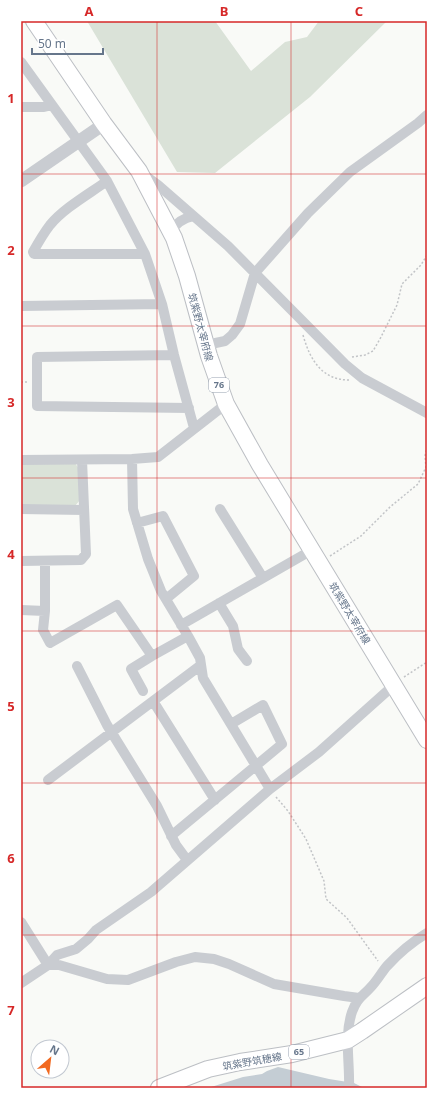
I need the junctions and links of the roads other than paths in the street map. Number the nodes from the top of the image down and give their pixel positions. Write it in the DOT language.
graph roads {
  1 [pos="34,21"];
  2 [pos="21,62"];
  3 [pos="52,105"];
  4 [pos="21,107"];
  5 [pos="427,115"];
  6 [pos="104,124"];
  7 [pos="78,140"];
  8 [pos="139,171"];
  9 [pos="21,181"];
  10 [pos="107,181"];
  11 [pos="193,216"];
  12 [pos="170,232"];
  13 [pos="145,254"];
  14 [pos="256,273"];
  15 [pos="162,304"];
  16 [pos="21,306"];
  17 [pos="206,345"];
  18 [pos="174,355"];
  19 [pos="226,404"];
  20 [pos="189,408"];
  21 [pos="427,413"];
  22 [pos="194,428"];
  23 [pos="132,459"];
  24 [pos="21,460"];
  25 [pos="82,460"];
  26 [pos="21,509"];
  27 [pos="220,509"];
  28 [pos="84,510"];
  29 [pos="137,523"];
  30 [pos="316,556"];
  31 [pos="21,561"];
  32 [pos="46,561"];
  33 [pos="263,578"];
  34 [pos="166,599"];
  35 [pos="219,603"];
  36 [pos="21,610"];
  37 [pos="45,611"];
  38 [pos="181,625"];
  39 [pos="188,636"];
  40 [pos="152,656"];
  41 [pos="247,661"];
  42 [pos="201,665"];
  43 [pos="77,666"];
  44 [pos="394,685"];
  45 [pos="143,691"];
  46 [pos="153,701"];
  47 [pos="231,724"];
  48 [pos="112,732"];
  49 [pos="427,740"];
  50 [pos="256,765"];
  51 [pos="48,780"];
  52 [pos="270,789"];
  53 [pos="215,800"];
  54 [pos="172,836"];
  55 [pos="188,860"];
  56 [pos="21,922"];
  57 [pos="427,933"];
  58 [pos="48,965"];
  59 [pos="21,983"];
  60 [pos="427,986"];
  61 [pos="359,998"];
  62 [pos="348,1040"];
  63 [pos="159,1088"];
  64 [pos="349,1088"];
  1 -- 6 [label="main road, 筑紫野太宰府線 / 76"];
  2 -- 3 [label="street"];
  3 -- 4 [label="street"];
  3 -- 7 [label="street"];
  5 -- 14 [label="street"];
  6 -- 7 [label="street"];
  6 -- 8 [label="main road, 筑紫野太宰府線 / 76"];
  7 -- 9 [label="street"];
  7 -- 10 [label="street"];
  8 -- 11 [label="street"];
  8 -- 12 [label="main road, 筑紫野太宰府線 / 76"];
  10 -- 13 [label="street"];
  10 -- 13 [label="street"];
  11 -- 12 [label="street"];
  11 -- 14 [label="street"];
  12 -- 17 [label="main road, 筑紫野太宰府線 / 76"];
  13 -- 15 [label="street"];
  14 -- 17 [label="street"];
  14 -- 21 [label="street"];
  15 -- 16 [label="street"];
  15 -- 18 [label="street"];
  17 -- 19 [label="main road, 筑紫野太宰府線 / 76"];
  18 -- 20 [label="street"];
  18 -- 20 [label="street"];
  19 -- 22 [label="street"];
  19 -- 30 [label="main road, 筑紫野太宰府線 / 76"];
  20 -- 22 [label="street"];
  22 -- 23 [label="street"];
  23 -- 25 [label="street"];
  23 -- 29 [label="street"];
  24 -- 25 [label="street"];
  25 -- 28 [label="street"];
  26 -- 28 [label="street"];
  27 -- 33 [label="street"];
  28 -- 32 [label="street"];
  29 -- 34 [label="street"];
  29 -- 34 [label="street"];
  30 -- 33 [label="street"];
  30 -- 44 [label="main road, 筑紫野太宰府線 / 76"];
  31 -- 32 [label="street"];
  32 -- 37 [label="street"];
  33 -- 35 [label="street"];
  34 -- 38 [label="street"];
  35 -- 38 [label="street"];
  35 -- 41 [label="street"];
  36 -- 37 [label="street"];
  37 -- 40 [label="street"];
  38 -- 39 [label="street"];
  39 -- 40 [label="street"];
  39 -- 42 [label="street"];
  40 -- 45 [label="street"];
  42 -- 46 [label="street"];
  42 -- 47 [label="street"];
  43 -- 48 [label="street"];
  44 -- 49 [label="main road, 筑紫野太宰府線 / 76"];
  44 -- 52 [label="street"];
  46 -- 48 [label="street"];
  46 -- 53 [label="street"];
  47 -- 50 [label="street"];
  47 -- 50 [label="street"];
  48 -- 51 [label="street"];
  48 -- 54 [label="street"];
  50 -- 52 [label="street"];
  50 -- 53 [label="street"];
  52 -- 55 [label="street"];
  53 -- 54 [label="street"];
  54 -- 55 [label="street"];
  55 -- 58 [label="street"];
  56 -- 58 [label="street"];
  57 -- 61 [label="street"];
  58 -- 59 [label="street"];
  58 -- 61 [label="street"];
  60 -- 62 [label="main road, 筑紫野筑穂線 / 65"];
  61 -- 62 [label="street"];
  62 -- 63 [label="main road, 筑紫野筑穂線 / 65"];
  62 -- 64 [label="street"];
}
